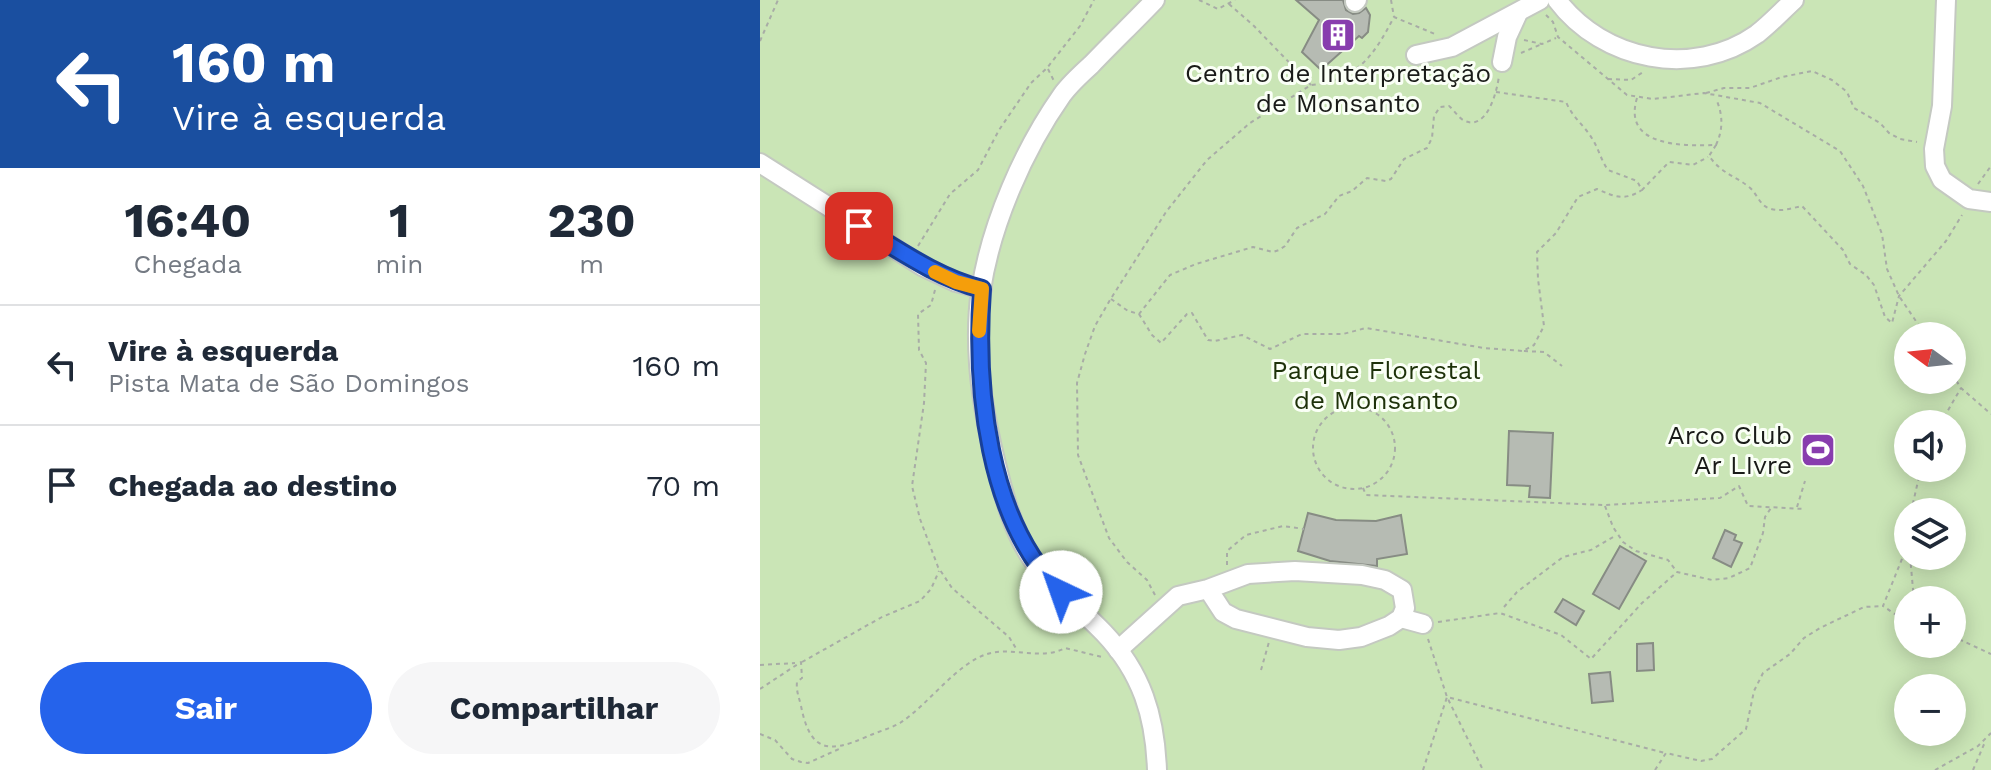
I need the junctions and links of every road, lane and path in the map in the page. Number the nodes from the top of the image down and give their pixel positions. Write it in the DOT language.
graph roads {
  1 [pos="778,0"];
  2 [pos="1094,0"];
  3 [pos="1155,0"];
  4 [pos="1199,0"];
  5 [pos="1235,0"];
  6 [pos="1391,0"];
  7 [pos="1557,0"];
  8 [pos="1794,0"];
  9 [pos="1946,0"];
  10 [pos="1229,4"];
  11 [pos="1529,6"];
  12 [pos="1394,17"];
  13 [pos="1507,37"];
  14 [pos="1558,37"];
  15 [pos="760,41"];
  16 [pos="1542,44"];
  17 [pos="1452,47"];
  18 [pos="1416,55"];
  19 [pos="1506,62"];
  20 [pos="1311,85"];
  21 [pos="1496,92"];
  22 [pos="1704,93"];
  23 [pos="1637,97"];
  24 [pos="1717,101"];
  25 [pos="1716,145"];
  26 [pos="1934,149"];
  27 [pos="1709,156"];
  28 [pos="760,163"];
  29 [pos="1991,166"];
  30 [pos="1642,190"];
  31 [pos="1969,199"];
  32 [pos="1991,202"];
  33 [pos="918,262"];
  34 [pos="982,289"];
  35 [pos="1899,296"];
  36 [pos="1111,299"];
  37 [pos="1139,314"];
  38 [pos="1917,322"];
  39 [pos="1523,351"];
  40 [pos="1562,366"];
  41 [pos="1966,392"];
  42 [pos="1991,414"];
  43 [pos="1805,481"];
  44 [pos="1363,488"];
  45 [pos="1605,505"];
  46 [pos="1772,507"];
  47 [pos="1797,509"];
  48 [pos="1804,509"];
  49 [pos="1304,529"];
  50 [pos="1617,535"];
  51 [pos="940,569"];
  52 [pos="1898,570"];
  53 [pos="1677,572"];
  54 [pos="1229,581"];
  55 [pos="1208,589"];
  56 [pos="1883,606"];
  57 [pos="1504,607"];
  58 [pos="1163,610"];
  59 [pos="1894,613"];
  60 [pos="1401,618"];
  61 [pos="1423,624"];
  62 [pos="1272,630"];
  63 [pos="1966,642"];
  64 [pos="1118,650"];
  65 [pos="1017,651"];
  66 [pos="1991,654"];
  67 [pos="801,662"];
  68 [pos="760,665"];
  69 [pos="1261,670"];
  70 [pos="760,689"];
  71 [pos="1447,697"];
  72 [pos="1991,733"];
  73 [pos="760,734"];
  74 [pos="1985,740"];
  75 [pos="840,748"];
  76 [pos="1666,753"];
  77 [pos="1157,770"];
  78 [pos="1423,770"];
  79 [pos="1483,770"];
  80 [pos="1655,770"];
  81 [pos="1935,770"];
  82 [pos="1973,770"];
  1 -- 15 [label="path"];
  2 -- 33 [label="path"];
  3 -- 34 [label="street"];
  4 -- 10 [label="path"];
  5 -- 10 [label="path"];
  6 -- 12 [label="path"];
  7 -- 8 [label="street"];
  9 -- 26 [label="street"];
  10 -- 20 [label="path"];
  11 -- 13 [label="street"];
  11 -- 14 [label="path"];
  11 -- 17 [label="street"];
  12 -- 17 [label="path"];
  12 -- 20 [label="path"];
  13 -- 16 [label="path"];
  13 -- 19 [label="street"];
  14 -- 16 [label="path"];
  14 -- 23 [label="path"];
  16 -- 19 [label="path"];
  17 -- 18 [label="street"];
  19 -- 21 [label="path"];
  20 -- 36 [label="path"];
  21 -- 30 [label="path"];
  21 -- 37 [label="path"];
  22 -- 23 [label="path"];
  22 -- 26 [label="path"];
  22 -- 35 [label="path"];
  23 -- 25 [label="path"];
  24 -- 25 [label="path"];
  25 -- 27 [label="path"];
  26 -- 31 [label="street"];
  27 -- 30 [label="path"];
  27 -- 35 [label="path"];
  28 -- 33 [label="street"];
  29 -- 31 [label="path"];
  30 -- 39 [label="path"];
  31 -- 32 [label="street"];
  31 -- 35 [label="path"];
  33 -- 34 [label="street"];
  33 -- 51 [label="path"];
  34 -- 64 [label="street"];
  35 -- 38 [label="path"];
  36 -- 37 [label="path"];
  36 -- 58 [label="path"];
  37 -- 39 [label="path"];
  39 -- 40 [label="path"];
  41 -- 42 [label="path"];
  43 -- 47 [label="path"];
  44 -- 44 [label="path"];
  44 -- 45 [label="path"];
  45 -- 46 [label="path"];
  45 -- 50 [label="path"];
  46 -- 47 [label="path"];
  46 -- 53 [label="path"];
  47 -- 48 [label="path"];
  49 -- 54 [label="path"];
  50 -- 53 [label="path"];
  50 -- 57 [label="path"];
  51 -- 65 [label="path"];
  51 -- 67 [label="path"];
  52 -- 56 [label="path"];
  53 -- 61 [label="path"];
  54 -- 55 [label="street"];
  54 -- 60 [label="street"];
  55 -- 58 [label="street"];
  55 -- 62 [label="street"];
  56 -- 59 [label="path"];
  56 -- 76 [label="path"];
  58 -- 64 [label="street"];
  60 -- 61 [label="street"];
  60 -- 62 [label="street"];
  61 -- 71 [label="path"];
  62 -- 69 [label="path"];
  63 -- 66 [label="path"];
  64 -- 65 [label="path"];
  64 -- 77 [label="street"];
  65 -- 75 [label="path"];
  67 -- 68 [label="path"];
  67 -- 70 [label="path"];
  67 -- 75 [label="path"];
  71 -- 76 [label="path"];
  71 -- 78 [label="path"];
  71 -- 79 [label="path"];
  72 -- 74 [label="path"];
  73 -- 75 [label="path"];
  74 -- 81 [label="path"];
  74 -- 82 [label="path"];
  76 -- 80 [label="path"];
}
